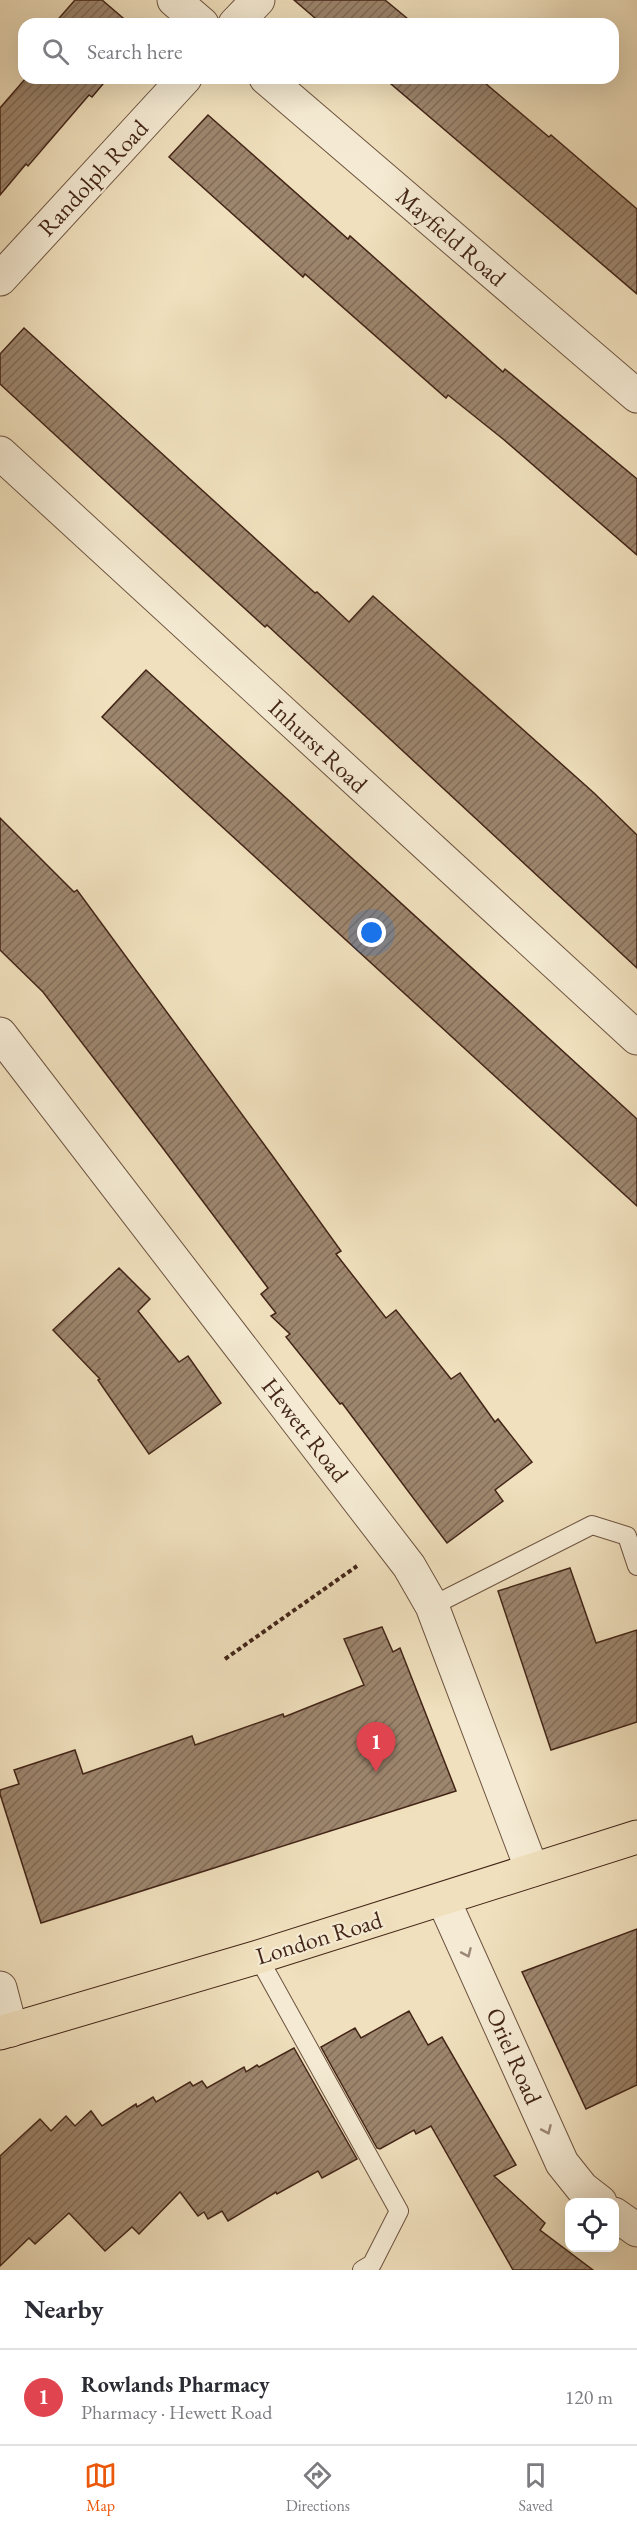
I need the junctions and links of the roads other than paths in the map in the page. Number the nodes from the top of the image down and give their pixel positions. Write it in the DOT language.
graph roads {
  1 [pos="174,0"];
  2 [pos="258,0"];
  3 [pos="195,18"];
  4 [pos="241,18"];
  5 [pos="179,84"];
  6 [pos="273,84"];
  7 [pos="0,279"];
  8 [pos="637,396"];
  9 [pos="0,453"];
  10 [pos="0,1034"];
  11 [pos="637,1038"];
  12 [pos="637,1566"];
  13 [pos="432,1606"];
  14 [pos="637,1837"];
  15 [pos="532,1870"];
  16 [pos="443,1899"];
  17 [pos="258,1957"];
  18 [pos="0,1988"];
  19 [pos="6,2032"];
  20 [pos="595,2198"];
  21 [pos="619,2217"];
  22 [pos="637,2230"];
  23 [pos="362,2270"];
  1 -- 3 [label="street"];
  2 -- 4 [label="street"];
  5 -- 7 [label="street, Randolph Road"];
  6 -- 8 [label="street, Mayfield Road"];
  9 -- 11 [label="street, Inhurst Road"];
  10 -- 13 [label="street, Hewett Road"];
  12 -- 13 [label="lane"];
  13 -- 15 [label="street, Hewett Road"];
  14 -- 15 [label="main road, London Road"];
  15 -- 16 [label="main road, London Road"];
  16 -- 17 [label="main road, London Road"];
  16 -- 20 [label="street, Oriel Road, one-way"];
  17 -- 19 [label="main road, London Road"];
  17 -- 23 [label="lane"];
  18 -- 19 [label="street"];
  21 -- 22 [label="street"];
}
